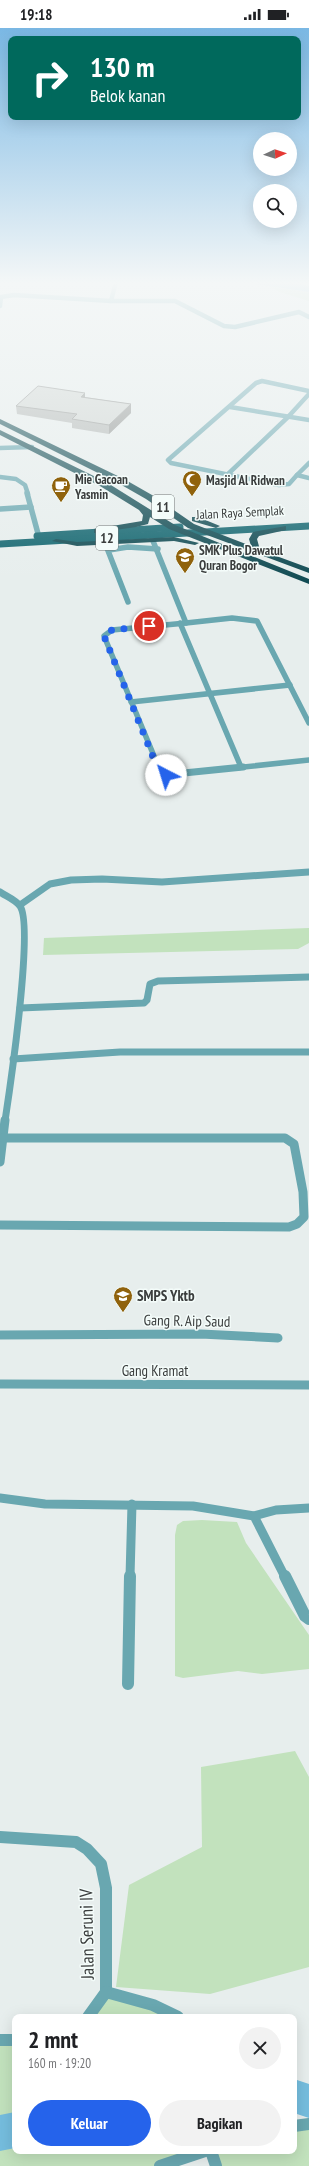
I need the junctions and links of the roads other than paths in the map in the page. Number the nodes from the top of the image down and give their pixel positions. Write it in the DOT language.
graph roads {
  1 [pos="309,392"];
  2 [pos="230,407"];
  3 [pos="288,417"];
  4 [pos="309,420"];
  5 [pos="0,421"];
  6 [pos="0,432"];
  7 [pos="32,447"];
  8 [pos="0,448"];
  9 [pos="309,463"];
  10 [pos="227,475"];
  11 [pos="297,475"];
  12 [pos="0,477"];
  13 [pos="308,478"];
  14 [pos="149,497"];
  15 [pos="140,505"];
  16 [pos="31,508"];
  17 [pos="0,510"];
  18 [pos="309,521"];
  19 [pos="216,526"];
  20 [pos="309,526"];
  21 [pos="172,527"];
  22 [pos="284,528"];
  23 [pos="189,530"];
  24 [pos="97,531"];
  25 [pos="206,532"];
  26 [pos="39,538"];
  27 [pos="152,538"];
  28 [pos="56,541"];
  29 [pos="0,544"];
  30 [pos="107,546"];
  31 [pos="158,550"];
  32 [pos="256,550"];
  33 [pos="309,571"];
  34 [pos="291,575"];
  35 [pos="309,582"];
  36 [pos="128,602"];
  37 [pos="183,623"];
  38 [pos="290,686"];
  39 [pos="210,693"];
  40 [pos="131,702"];
  41 [pos="309,723"];
  42 [pos="309,760"];
  43 [pos="242,767"];
  44 [pos="309,872"];
  45 [pos="0,892"];
  46 [pos="20,905"];
  47 [pos="309,977"];
  48 [pos="20,1008"];
  49 [pos="309,1052"];
  50 [pos="13,1059"];
  51 [pos="3,1138"];
  52 [pos="0,1162"];
  53 [pos="306,1192"];
  54 [pos="0,1225"];
  55 [pos="0,1335"];
  56 [pos="278,1338"];
  57 [pos="0,1384"];
  58 [pos="309,1385"];
  59 [pos="0,1498"];
  60 [pos="132,1504"];
  61 [pos="309,1508"];
  62 [pos="254,1516"];
  63 [pos="309,1619"];
  64 [pos="128,1684"];
  65 [pos="0,1837"];
  66 [pos="106,1992"];
  67 [pos="90,2014"];
  68 [pos="174,2014"];
  69 [pos="0,2040"];
  70 [pos="12,2040"];
  71 [pos="309,2124"];
  72 [pos="297,2126"];
  73 [pos="196,2154"];
  74 [pos="212,2154"];
  75 [pos="160,2166"];
  76 [pos="216,2166"];
  1 -- 2 [label="street"];
  1 -- 3 [label="street"];
  2 -- 3 [label="street"];
  2 -- 10 [label="street"];
  3 -- 4 [label="street"];
  3 -- 10 [label="street"];
  5 -- 14 [label="highway, 11"];
  6 -- 7 [label="highway, 11"];
  7 -- 8 [label="street"];
  7 -- 15 [label="highway, 11"];
  9 -- 11 [label="street"];
  10 -- 11 [label="street"];
  11 -- 13 [label="street"];
  12 -- 16 [label="street"];
  14 -- 19 [label="highway"];
  14 -- 23 [label="highway, 11"];
  15 -- 21 [label="highway, 11"];
  15 -- 24 [label="highway, 12"];
  16 -- 17 [label="street"];
  16 -- 26 [label="street"];
  18 -- 19 [label="main road, Jalan Raya Semplak / 12"];
  19 -- 23 [label="main road, Jalan Raya Semplak / 12"];
  20 -- 22 [label="main road, Jalan Raya Semplak"];
  21 -- 23 [label="highway, 11"];
  21 -- 24 [label="main road, 12"];
  22 -- 25 [label="main road, Jalan Raya Semplak"];
  22 -- 32 [label="highway"];
  23 -- 25 [label="highway, 11"];
  23 -- 27 [label="main road, 12"];
  23 -- 34 [label="highway, 11"];
  24 -- 26 [label="main road, 12"];
  25 -- 32 [label="highway, 11"];
  26 -- 28 [label="main road, 12"];
  26 -- 29 [label="main road, 12"];
  27 -- 28 [label="main road, 12"];
  27 -- 30 [label="highway"];
  27 -- 31 [label="street"];
  27 -- 34 [label="highway"];
  28 -- 30 [label="highway"];
  30 -- 31 [label="street"];
  30 -- 36 [label="street"];
  31 -- 37 [label="street"];
  32 -- 33 [label="highway, 11"];
  34 -- 35 [label="highway, 11"];
  37 -- 38 [label="street"];
  37 -- 39 [label="street"];
  37 -- 40 [label="street"];
  38 -- 39 [label="street"];
  38 -- 41 [label="street"];
  39 -- 40 [label="street"];
  39 -- 43 [label="street"];
  40 -- 43 [label="street"];
  42 -- 43 [label="street"];
  44 -- 46 [label="street"];
  45 -- 46 [label="street"];
  46 -- 48 [label="street"];
  47 -- 48 [label="street"];
  48 -- 50 [label="street"];
  49 -- 50 [label="street"];
  50 -- 51 [label="street"];
  51 -- 52 [label="street"];
  51 -- 53 [label="street"];
  53 -- 54 [label="street"];
  55 -- 56 [label="street, Gang R. Aip Saud"];
  57 -- 58 [label="street, Gang Kramat"];
  59 -- 60 [label="street"];
  60 -- 62 [label="street"];
  60 -- 64 [label="street"];
  61 -- 62 [label="street"];
  62 -- 63 [label="street"];
  65 -- 66 [label="street, Jalan Seruni IV"];
  66 -- 67 [label="street"];
  66 -- 68 [label="street"];
  69 -- 70 [label="street"];
  71 -- 72 [label="street"];
  73 -- 75 [label="street"];
  74 -- 76 [label="street"];
}
